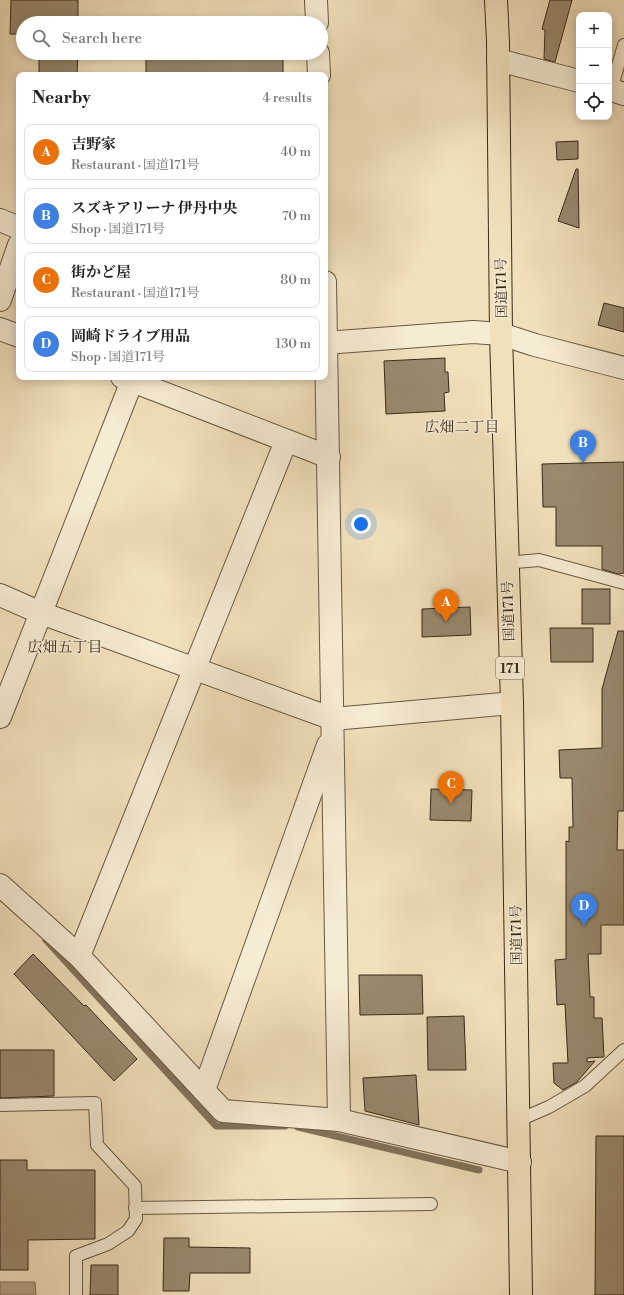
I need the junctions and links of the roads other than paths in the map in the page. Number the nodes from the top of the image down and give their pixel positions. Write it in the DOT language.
graph roads {
  1 [pos="316,0"];
  2 [pos="496,0"];
  3 [pos="317,16"];
  4 [pos="624,45"];
  5 [pos="318,60"];
  6 [pos="498,60"];
  7 [pos="318,72"];
  8 [pos="576,80"];
  9 [pos="615,91"];
  10 [pos="0,220"];
  11 [pos="16,227"];
  12 [pos="16,254"];
  13 [pos="0,300"];
  14 [pos="0,329"];
  15 [pos="501,334"];
  16 [pos="16,335"];
  17 [pos="328,344"];
  18 [pos="624,368"];
  19 [pos="127,380"];
  20 [pos="130,380"];
  21 [pos="327,380"];
  22 [pos="286,440"];
  23 [pos="328,457"];
  24 [pos="506,563"];
  25 [pos="624,583"];
  26 [pos="0,595"];
  27 [pos="41,612"];
  28 [pos="193,668"];
  29 [pos="512,703"];
  30 [pos="0,717"];
  31 [pos="333,725"];
  32 [pos="0,885"];
  33 [pos="79,956"];
  34 [pos="624,1050"];
  35 [pos="204,1090"];
  36 [pos="0,1106"];
  37 [pos="339,1120"];
  38 [pos="519,1120"];
  39 [pos="520,1162"];
  40 [pos="431,1204"];
  41 [pos="135,1208"];
  42 [pos="76,1295"];
  43 [pos="521,1295"];
  1 -- 3 [label="street"];
  2 -- 6 [label="highway, 国道171号 / 171"];
  4 -- 9 [label="lane"];
  5 -- 7 [label="street"];
  6 -- 8 [label="street"];
  6 -- 15 [label="highway, 国道171号 / 171"];
  10 -- 11 [label="street"];
  12 -- 13 [label="street"];
  14 -- 16 [label="street"];
  15 -- 17 [label="street"];
  15 -- 18 [label="street"];
  15 -- 24 [label="highway, 国道171号 / 171"];
  19 -- 27 [label="street"];
  20 -- 22 [label="street"];
  21 -- 23 [label="street"];
  22 -- 23 [label="street"];
  22 -- 28 [label="street"];
  23 -- 31 [label="street"];
  24 -- 25 [label="lane"];
  24 -- 29 [label="highway, 国道171号 / 171"];
  26 -- 27 [label="street"];
  27 -- 28 [label="street"];
  27 -- 30 [label="street"];
  28 -- 31 [label="street"];
  28 -- 33 [label="street"];
  29 -- 31 [label="street"];
  29 -- 38 [label="highway, 国道171号 / 171"];
  31 -- 35 [label="street"];
  31 -- 37 [label="street"];
  32 -- 33 [label="street"];
  33 -- 35 [label="street"];
  34 -- 38 [label="lane"];
  35 -- 37 [label="street"];
  36 -- 41 [label="lane"];
  37 -- 39 [label="street"];
  38 -- 39 [label="highway, 国道171号 / 171"];
  39 -- 43 [label="highway, 国道171号 / 171"];
  40 -- 41 [label="lane"];
  41 -- 42 [label="lane"];
}
